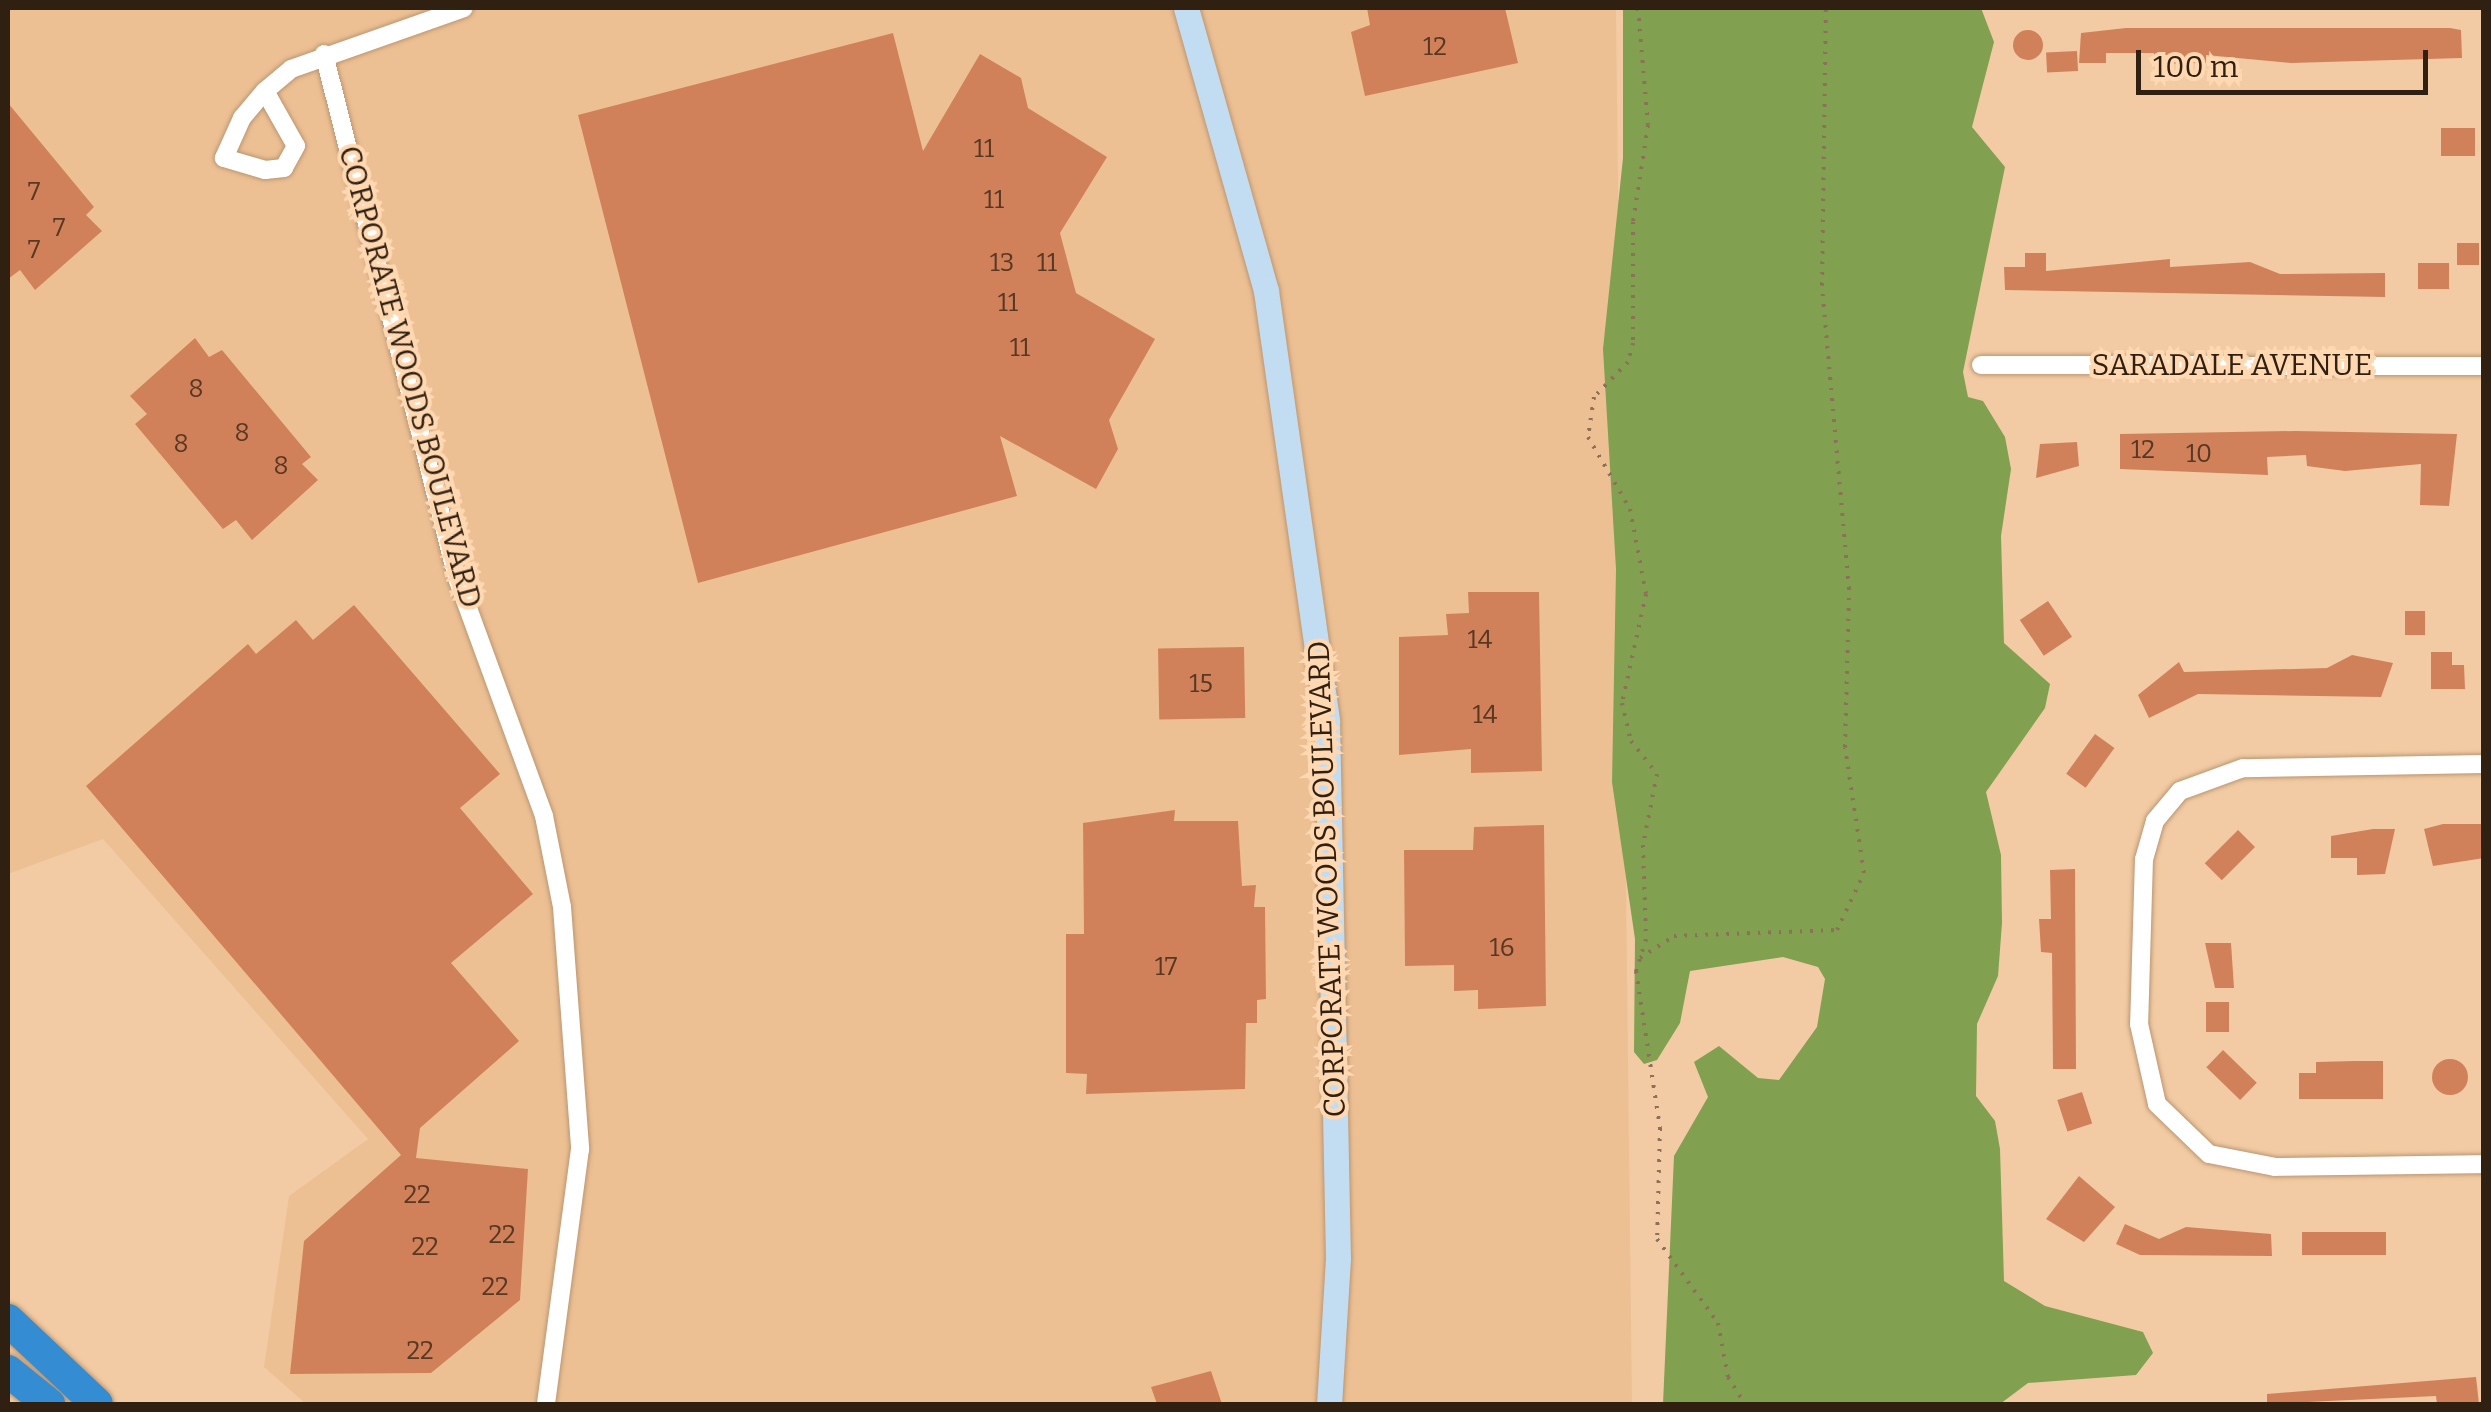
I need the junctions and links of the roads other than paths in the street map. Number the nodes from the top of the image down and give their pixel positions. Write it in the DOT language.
graph roads {
  1 [pos="464,8"];
  2 [pos="1186,8"];
  3 [pos="324,54"];
  4 [pos="265,91"];
  5 [pos="1981,364"];
  6 [pos="2484,366"];
  7 [pos="2484,764"];
  8 [pos="2484,1164"];
  9 [pos="8,1320"];
  10 [pos="8,1371"];
  11 [pos="49,1404"];
  12 [pos="96,1404"];
  13 [pos="546,1404"];
  14 [pos="1329,1404"];
  1 -- 3 [label="street"];
  2 -- 14 [label="street, CORPORATE WOODS BOULEVARD"];
  3 -- 4 [label="street"];
  3 -- 13 [label="street, CORPORATE WOODS BOULEVARD"];
  4 -- 4 [label="street"];
  5 -- 6 [label="street, SARADALE AVENUE"];
  7 -- 8 [label="street"];
  9 -- 12 [label="highway"];
  10 -- 11 [label="highway"];
}
